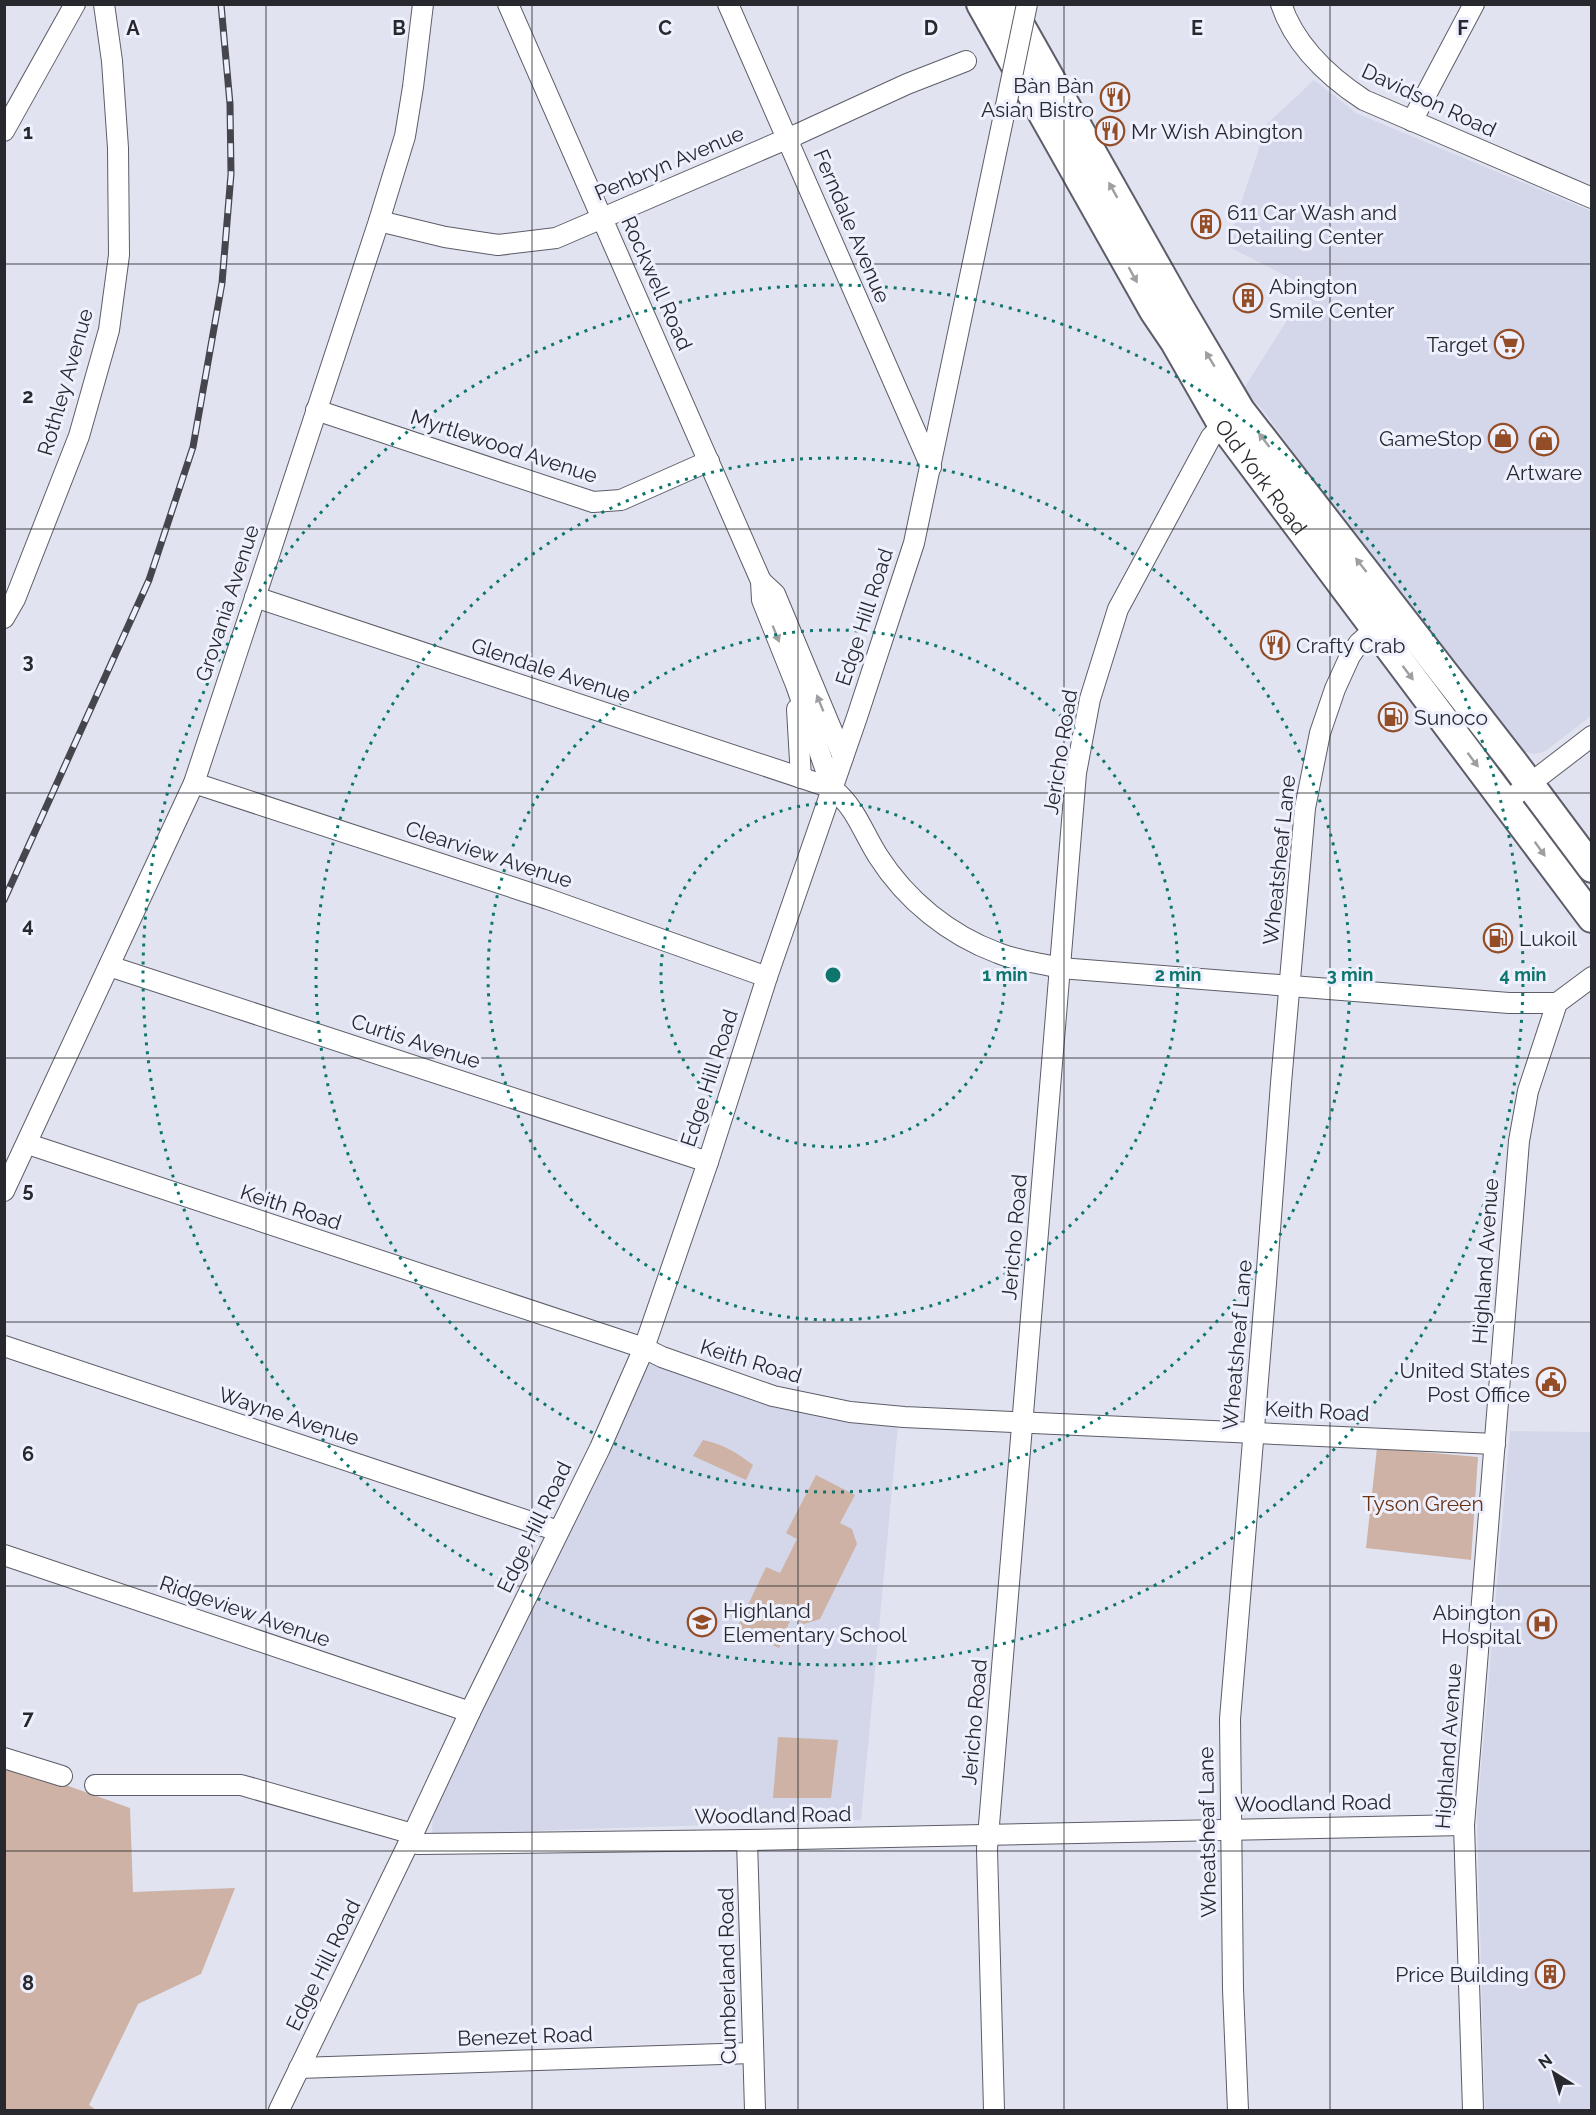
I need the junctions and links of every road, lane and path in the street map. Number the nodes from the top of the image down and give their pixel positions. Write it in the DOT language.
graph roads {
  1 [pos="75,4"];
  2 [pos="105,4"];
  3 [pos="423,4"];
  4 [pos="508,4"];
  5 [pos="728,4"];
  6 [pos="981,4"];
  7 [pos="1008,4"];
  8 [pos="1027,4"];
  9 [pos="1281,4"];
  10 [pos="1474,4"];
  11 [pos="966,62"];
  12 [pos="1412,121"];
  13 [pos="4,131"];
  14 [pos="788,138"];
  15 [pos="1592,198"];
  16 [pos="602,217"];
  17 [pos="379,221"];
  18 [pos="316,410"];
  19 [pos="1231,417"];
  20 [pos="709,461"];
  21 [pos="931,467"];
  22 [pos="761,581"];
  23 [pos="10,594"];
  24 [pos="255,597"];
  25 [pos="1397,612"];
  26 [pos="4,618"];
  27 [pos="1374,629"];
  28 [pos="796,686"];
  29 [pos="1592,736"];
  30 [pos="843,757"];
  31 [pos="801,778"];
  32 [pos="194,783"];
  33 [pos="1529,784"];
  34 [pos="832,788"];
  35 [pos="1506,802"];
  36 [pos="1592,868"];
  37 [pos="1592,918"];
  38 [pos="109,966"];
  39 [pos="1060,968"];
  40 [pos="767,977"];
  41 [pos="1592,977"];
  42 [pos="1290,986"];
  43 [pos="1557,1003"];
  44 [pos="28,1144"];
  45 [pos="708,1162"];
  46 [pos="4,1191"];
  47 [pos="4,1346"];
  48 [pos="644,1348"];
  49 [pos="1023,1421"];
  50 [pos="1254,1432"];
  51 [pos="1495,1444"];
  52 [pos="558,1530"];
  53 [pos="4,1555"];
  54 [pos="470,1712"];
  55 [pos="4,1758"];
  56 [pos="62,1776"];
  57 [pos="95,1785"];
  58 [pos="1464,1825"];
  59 [pos="1230,1828"];
  60 [pos="413,1834"];
  61 [pos="988,1834"];
  62 [pos="747,1840"];
  63 [pos="752,2053"];
  64 [pos="299,2068"];
  65 [pos="279,2110"];
  66 [pos="755,2110"];
  67 [pos="994,2110"];
  68 [pos="1238,2110"];
  69 [pos="1473,2110"];
  1 -- 13 [label="street"];
  2 -- 23 [label="street, Rothley Avenue"];
  3 -- 17 [label="street, Grovania Avenue"];
  4 -- 16 [label="street, Rockwell Road"];
  5 -- 14 [label="street, Ferndale Avenue"];
  6 -- 19 [label="highway, Old York Road, one-way"];
  19 -- 7 [label="highway, Old York Road, one-way"];
  8 -- 21 [label="street, Edge Hill Road, bridge"];
  9 -- 12 [label="street, Davidson Road"];
  10 -- 12 [label="street"];
  11 -- 14 [label="street, Penbryn Avenue"];
  12 -- 15 [label="street, Davidson Road"];
  14 -- 16 [label="street, Penbryn Avenue"];
  14 -- 21 [label="street, Ferndale Avenue"];
  16 -- 17 [label="street, Penbryn Avenue"];
  16 -- 20 [label="street, Rockwell Road"];
  17 -- 18 [label="street, Grovania Avenue"];
  18 -- 20 [label="street, Myrtlewood Avenue"];
  18 -- 24 [label="street, Grovania Avenue"];
  25 -- 19 [label="highway, Old York Road, one-way"];
  19 -- 27 [label="highway, Old York Road"];
  19 -- 39 [label="street, Jericho Road"];
  20 -- 22 [label="street, Rockwell Road"];
  21 -- 30 [label="street, Edge Hill Road"];
  22 -- 28 [label="street, Rockwell Road, one-way"];
  30 -- 22 [label="street, Rockwell Road, one-way"];
  23 -- 26 [label="street, Rothley Avenue"];
  24 -- 31 [label="street, Glendale Avenue"];
  24 -- 32 [label="street, Grovania Avenue"];
  25 -- 27 [label="street, Wheatsheaf Lane"];
  25 -- 33 [label="highway, Old York Road"];
  27 -- 35 [label="highway, Old York Road, one-way"];
  27 -- 42 [label="street, Wheatsheaf Lane"];
  28 -- 31 [label="street, Rockwell Road"];
  28 -- 34 [label="street, Rockwell Road"];
  29 -- 33 [label="street"];
  30 -- 34 [label="street, Edge Hill Road"];
  31 -- 34 [label="street, Glendale Avenue"];
  32 -- 38 [label="street, Grovania Avenue"];
  32 -- 40 [label="street, Clearview Avenue"];
  33 -- 35 [label="street"];
  33 -- 36 [label="highway, Old York Road"];
  34 -- 39 [label="street, Rockwell Road"];
  34 -- 40 [label="street, Edge Hill Road"];
  35 -- 37 [label="highway, Old York Road, one-way"];
  38 -- 44 [label="street, Grovania Avenue"];
  38 -- 45 [label="street, Curtis Avenue"];
  39 -- 42 [label="street, Rockwell Road"];
  39 -- 49 [label="street, Jericho Road"];
  40 -- 45 [label="street, Edge Hill Road"];
  41 -- 43 [label="street"];
  42 -- 43 [label="street, Rockwell Road"];
  42 -- 50 [label="street, Wheatsheaf Lane"];
  43 -- 51 [label="street, Highland Avenue"];
  44 -- 46 [label="street, Grovania Avenue"];
  44 -- 48 [label="street, Keith Road"];
  45 -- 48 [label="street, Edge Hill Road"];
  47 -- 52 [label="street, Wayne Avenue"];
  48 -- 49 [label="street, Keith Road"];
  48 -- 52 [label="street, Edge Hill Road"];
  49 -- 50 [label="street, Keith Road"];
  49 -- 61 [label="street, Jericho Road"];
  50 -- 51 [label="street, Keith Road"];
  50 -- 59 [label="street, Wheatsheaf Lane"];
  51 -- 58 [label="street, Highland Avenue"];
  52 -- 54 [label="street, Edge Hill Road"];
  53 -- 54 [label="street, Ridgeview Avenue"];
  54 -- 60 [label="street, Edge Hill Road"];
  55 -- 56 [label="street"];
  57 -- 60 [label="street, Woodland Road"];
  58 -- 59 [label="street, Woodland Road"];
  58 -- 69 [label="street, Highland Avenue"];
  59 -- 61 [label="street, Woodland Road"];
  59 -- 68 [label="street, Wheatsheaf Lane"];
  60 -- 62 [label="street, Woodland Road"];
  60 -- 64 [label="street, Edge Hill Road"];
  61 -- 62 [label="street, Woodland Road"];
  61 -- 67 [label="street, Jericho Road"];
  62 -- 63 [label="street, Cumberland Road"];
  63 -- 64 [label="street, Benezet Road"];
  63 -- 66 [label="street, Cumberland Road"];
  64 -- 65 [label="street, Edge Hill Road"];
}
